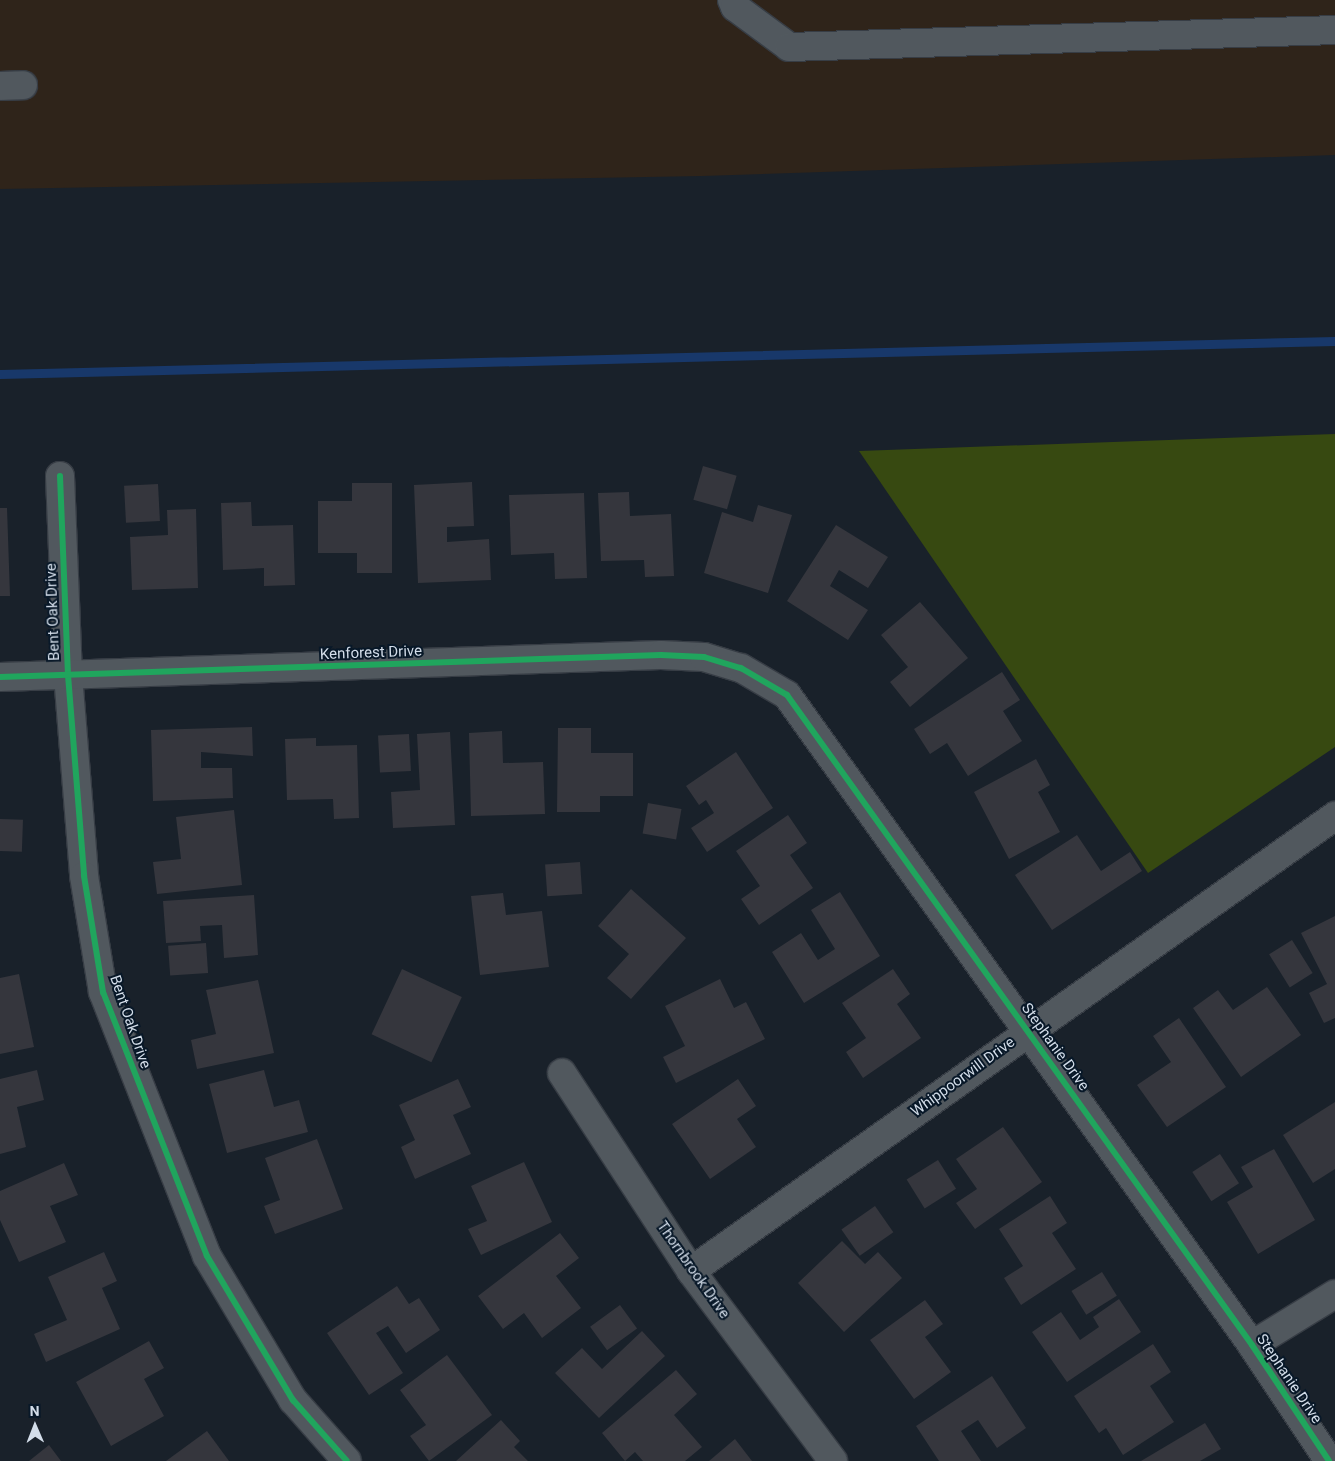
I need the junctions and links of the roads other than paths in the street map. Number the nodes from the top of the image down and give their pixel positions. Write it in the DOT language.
graph roads {
  1 [pos="732,0"];
  2 [pos="1335,30"];
  3 [pos="60,476"];
  4 [pos="741,668"];
  5 [pos="68,676"];
  6 [pos="0,677"];
  7 [pos="1335,816"];
  8 [pos="1028,1030"];
  9 [pos="562,1073"];
  10 [pos="691,1271"];
  11 [pos="1335,1294"];
  12 [pos="1252,1345"];
  13 [pos="347,1461"];
  14 [pos="833,1461"];
  15 [pos="1329,1461"];
  1 -- 2 [label="street"];
  3 -- 5 [label="street, Bent Oak Drive"];
  4 -- 5 [label="street, Kenforest Drive"];
  4 -- 8 [label="street, Stephanie Drive"];
  5 -- 6 [label="street, Kenforest Drive"];
  5 -- 13 [label="street, Bent Oak Drive"];
  7 -- 8 [label="street, Whippoorwill Drive"];
  8 -- 10 [label="street, Whippoorwill Drive"];
  8 -- 12 [label="street, Stephanie Drive"];
  9 -- 10 [label="street, Thornbrook Drive"];
  10 -- 14 [label="street, Thornbrook Drive"];
  11 -- 12 [label="street"];
  12 -- 15 [label="street, Stephanie Drive"];
}
